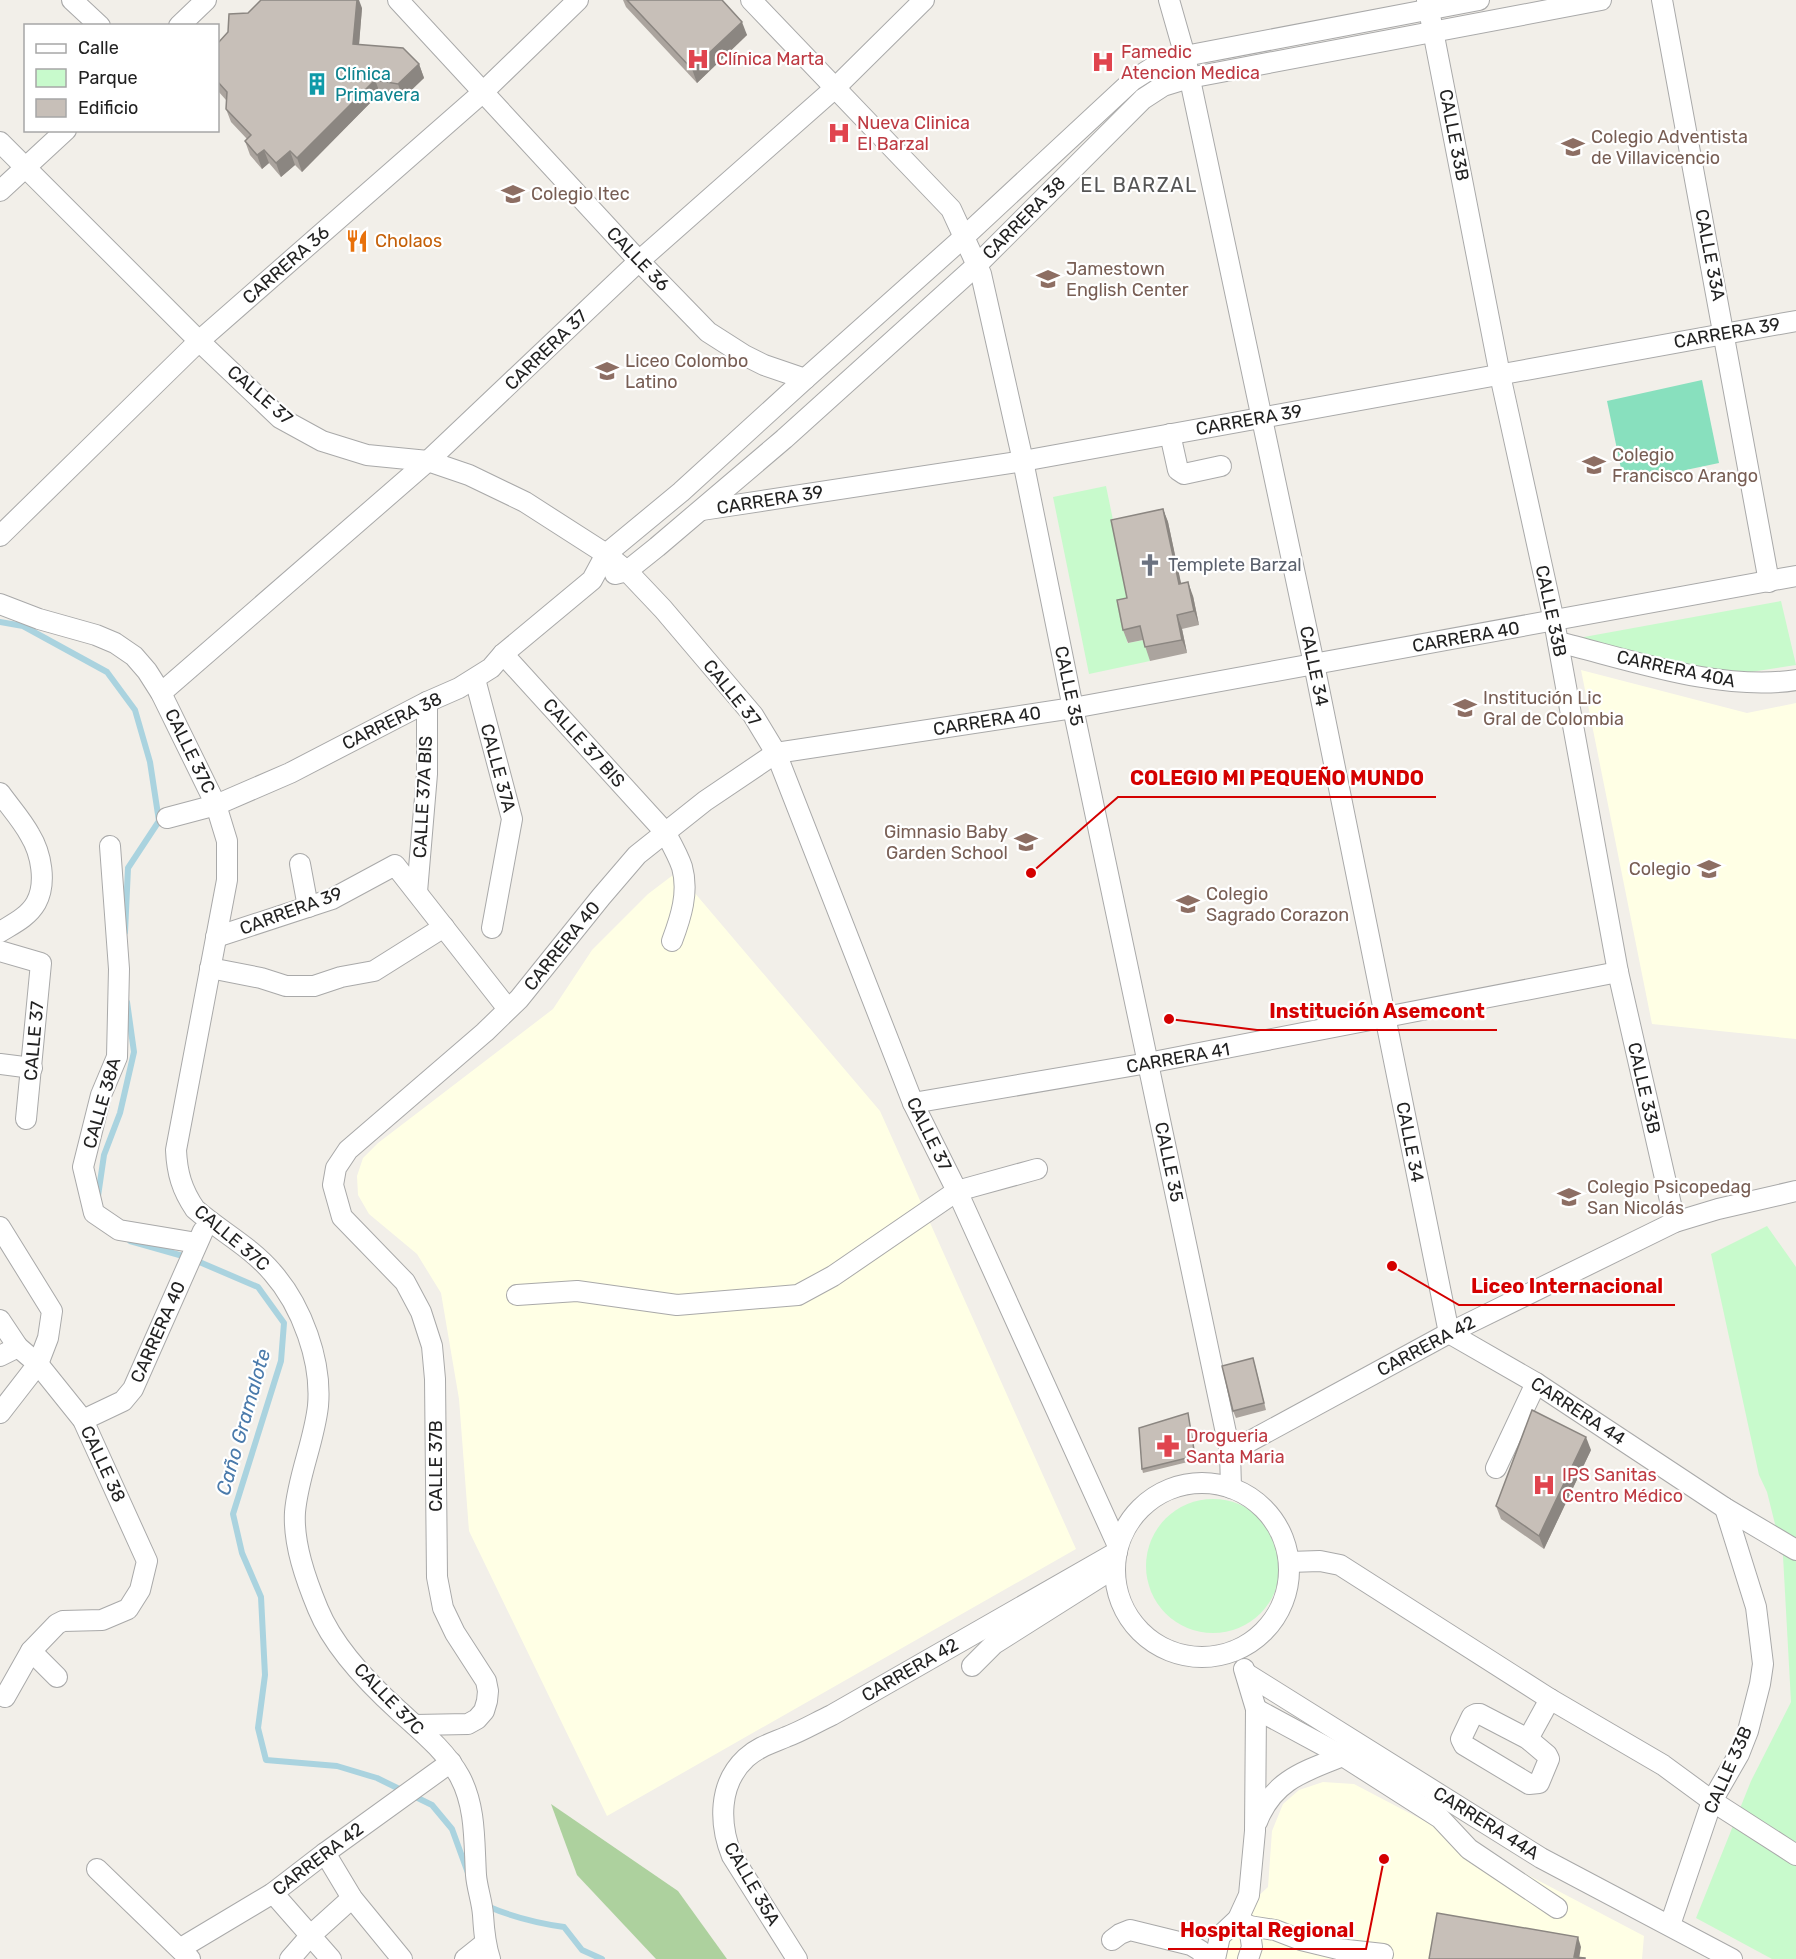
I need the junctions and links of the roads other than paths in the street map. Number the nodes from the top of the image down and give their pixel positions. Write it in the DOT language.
graph roads {
  1 [pos="72,0"];
  2 [pos="206,0"];
  3 [pos="398,0"];
  4 [pos="578,0"];
  5 [pos="751,0"];
  6 [pos="924,0"];
  7 [pos="1169,0"];
  8 [pos="1479,0"];
  9 [pos="1601,0"];
  10 [pos="1662,0"];
  11 [pos="1428,5"];
  12 [pos="98,24"];
  13 [pos="181,24"];
  14 [pos="1434,31"];
  15 [pos="1185,56"];
  16 [pos="1189,78"];
  17 [pos="835,88"];
  18 [pos="482,93"];
  19 [pos="64,132"];
  20 [pos="0,142"];
  21 [pos="26,168"];
  22 [pos="0,191"];
  23 [pos="964,237"];
  24 [pos="639,261"];
  25 [pos="977,265"];
  26 [pos="1796,321"];
  27 [pos="1724,334"];
  28 [pos="199,341"];
  29 [pos="1500,375"];
  30 [pos="805,379"];
  31 [pos="1262,418"];
  32 [pos="1170,434"];
  33 [pos="1023,461"];
  34 [pos="428,462"];
  35 [pos="1221,466"];
  36 [pos="681,492"];
  37 [pos="701,510"];
  38 [pos="0,536"];
  39 [pos="606,554"];
  40 [pos="627,571"];
  41 [pos="1796,576"];
  42 [pos="592,580"];
  43 [pos="1769,582"];
  44 [pos="0,604"];
  45 [pos="1554,621"];
  46 [pos="1558,642"];
  47 [pos="503,654"];
  48 [pos="1314,664"];
  49 [pos="475,679"];
  50 [pos="1796,680"];
  51 [pos="161,693"];
  52 [pos="427,702"];
  53 [pos="1073,708"];
  54 [pos="776,753"];
  55 [pos="0,793"];
  56 [pos="216,805"];
  57 [pos="167,818"];
  58 [pos="665,832"];
  59 [pos="110,846"];
  60 [pos="300,864"];
  61 [pos="395,865"];
  62 [pos="417,892"];
  63 [pos="308,908"];
  64 [pos="444,927"];
  65 [pos="492,928"];
  66 [pos="0,932"];
  67 [pos="216,937"];
  68 [pos="672,941"];
  69 [pos="0,951"];
  70 [pos="210,968"];
  71 [pos="1618,972"];
  72 [pos="508,1009"];
  73 [pos="1386,1018"];
  74 [pos="0,1064"];
  75 [pos="1148,1064"];
  76 [pos="32,1068"];
  77 [pos="913,1103"];
  78 [pos="26,1119"];
  79 [pos="336,1168"];
  80 [pos="1037,1169"];
  81 [pos="957,1191"];
  82 [pos="1796,1191"];
  83 [pos="207,1220"];
  84 [pos="1675,1222"];
  85 [pos="0,1227"];
  86 [pos="196,1246"];
  87 [pos="517,1295"];
  88 [pos="0,1320"];
  89 [pos="1449,1333"];
  90 [pos="9,1351"];
  91 [pos="38,1364"];
  92 [pos="1536,1383"];
  93 [pos="0,1413"];
  94 [pos="83,1420"];
  95 [pos="1230,1452"];
  96 [pos="1496,1468"];
  97 [pos="1231,1488"];
  98 [pos="1725,1508"];
  99 [pos="1796,1550"];
  100 [pos="1117,1555"];
  101 [pos="1289,1562"];
  102 [pos="31,1651"];
  103 [pos="1234,1651"];
  104 [pos="972,1666"];
  105 [pos="1247,1674"];
  106 [pos="57,1677"];
  107 [pos="5,1697"];
  108 [pos="1550,1699"];
  109 [pos="1256,1709"];
  110 [pos="415,1725"];
  111 [pos="1528,1739"];
  112 [pos="1343,1756"];
  113 [pos="451,1762"];
  114 [pos="1712,1801"];
  115 [pos="722,1804"];
  116 [pos="1254,1831"];
  117 [pos="325,1853"];
  118 [pos="1796,1855"];
  119 [pos="97,1869"];
  120 [pos="273,1893"];
  121 [pos="352,1898"];
  122 [pos="1557,1908"];
  123 [pos="1243,1923"];
  124 [pos="1670,1925"];
  125 [pos="311,1935"];
  126 [pos="1112,1940"];
  127 [pos="487,1951"];
  128 [pos="185,1954"];
  129 [pos="1383,1954"];
  130 [pos="290,1959"];
  131 [pos="331,1959"];
  132 [pos="402,1959"];
  133 [pos="465,1959"];
  134 [pos="797,1959"];
  135 [pos="1205,1959"];
  136 [pos="1215,1959"];
  137 [pos="1248,1959"];
  138 [pos="1732,1959"];
  1 -- 12 [label="street"];
  2 -- 13 [label="street"];
  3 -- 18 [label="street, CALLE 36"];
  4 -- 18 [label="street, CARRERA 36"];
  5 -- 17 [label="street, CALLE 35"];
  6 -- 17 [label="street, CARRERA 37"];
  7 -- 15 [label="street, CALLE 34"];
  8 -- 11 [label="street, CARRERA 38"];
  9 -- 14 [label="street, CARRERA 38"];
  10 -- 27 [label="street, CALLE 33A"];
  11 -- 14 [label="street, CALLE 33B"];
  11 -- 15 [label="street, CARRERA 38"];
  14 -- 16 [label="street, CARRERA 38"];
  14 -- 29 [label="street, CALLE 33B"];
  15 -- 16 [label="street, CALLE 34"];
  15 -- 23 [label="street, CARRERA 38"];
  16 -- 25 [label="street, CARRERA 38"];
  16 -- 31 [label="street, CALLE 34"];
  17 -- 23 [label="street, CALLE 35"];
  17 -- 24 [label="street, CARRERA 37"];
  18 -- 24 [label="street, CALLE 36"];
  18 -- 28 [label="street, CARRERA 36"];
  19 -- 21 [label="street"];
  20 -- 21 [label="street, CALLE 37"];
  21 -- 22 [label="street"];
  21 -- 28 [label="street, CALLE 37"];
  23 -- 25 [label="street, CALLE 35"];
  23 -- 30 [label="street, CARRERA 38"];
  24 -- 30 [label="street, CALLE 36"];
  24 -- 34 [label="street, CARRERA 37"];
  25 -- 33 [label="street, CALLE 35"];
  25 -- 37 [label="street, CARRERA 38"];
  26 -- 27 [label="street, CARRERA 39"];
  27 -- 29 [label="street, CARRERA 39"];
  27 -- 43 [label="street, CALLE 33A"];
  28 -- 34 [label="street, CALLE 37"];
  28 -- 38 [label="street, CARRERA 36"];
  29 -- 31 [label="street, CARRERA 39"];
  29 -- 45 [label="street, CALLE 33B"];
  30 -- 36 [label="street, CARRERA 38"];
  31 -- 32 [label="street, CARRERA 39"];
  31 -- 48 [label="street, CALLE 34"];
  32 -- 33 [label="street, CARRERA 39"];
  32 -- 35 [label="street"];
  33 -- 37 [label="street, CARRERA 39"];
  33 -- 53 [label="street, CALLE 35"];
  34 -- 39 [label="street, CALLE 37"];
  34 -- 51 [label="street, CARRERA 37"];
  36 -- 37 [label="street"];
  36 -- 39 [label="street, CARRERA 38"];
  37 -- 40 [label="street, CARRERA 38"];
  39 -- 40 [label="street, CALLE 37"];
  39 -- 42 [label="street, CARRERA 38"];
  40 -- 42 [label="street, CARRERA 38"];
  40 -- 54 [label="street, CALLE 37"];
  41 -- 43 [label="street, CARRERA 40"];
  42 -- 47 [label="street, CARRERA 38"];
  43 -- 45 [label="street, CARRERA 40"];
  44 -- 51 [label="street, CALLE 37C"];
  45 -- 46 [label="street, CALLE 33B"];
  45 -- 48 [label="street, CARRERA 40"];
  46 -- 50 [label="street, CARRERA 40A"];
  46 -- 71 [label="street, CALLE 33B"];
  47 -- 49 [label="street, CARRERA 38"];
  47 -- 58 [label="street, CALLE 37 BIS"];
  48 -- 53 [label="street, CARRERA 40"];
  48 -- 73 [label="street, CALLE 34"];
  49 -- 52 [label="street, CARRERA 38"];
  49 -- 65 [label="street, CALLE 37A"];
  51 -- 56 [label="street, CALLE 37C"];
  52 -- 56 [label="street, CARRERA 38"];
  52 -- 62 [label="street, CALLE 37A BIS"];
  53 -- 54 [label="street, CARRERA 40"];
  53 -- 75 [label="street, CALLE 35"];
  54 -- 58 [label="street, CARRERA 40"];
  54 -- 77 [label="street, CALLE 37"];
  55 -- 66 [label="street"];
  56 -- 57 [label="street, CARRERA 38"];
  56 -- 67 [label="street, CALLE 37C"];
  58 -- 68 [label="street, CALLE 37 BIS"];
  58 -- 72 [label="street, CARRERA 40"];
  59 -- 86 [label="street, CALLE 38A"];
  60 -- 63 [label="street"];
  61 -- 62 [label="street, CALLE 37A BIS"];
  61 -- 63 [label="street, CARRERA 39"];
  62 -- 64 [label="street, CALLE 37A BIS"];
  63 -- 67 [label="street, CARRERA 39"];
  64 -- 70 [label="street"];
  64 -- 72 [label="street, CALLE 37A BIS"];
  67 -- 70 [label="street, CALLE 37C"];
  69 -- 76 [label="street, CALLE 37"];
  70 -- 83 [label="street, CALLE 37C"];
  71 -- 73 [label="street, CARRERA 41"];
  71 -- 84 [label="street, CALLE 33B"];
  72 -- 79 [label="street, CARRERA 40"];
  73 -- 75 [label="street, CARRERA 41"];
  73 -- 89 [label="street, CALLE 34"];
  74 -- 76 [label="street"];
  75 -- 77 [label="street, CARRERA 41"];
  75 -- 95 [label="street, CALLE 35"];
  76 -- 78 [label="street, CALLE 37"];
  77 -- 81 [label="street, CALLE 37"];
  79 -- 110 [label="street, CALLE 37B"];
  80 -- 81 [label="street"];
  81 -- 87 [label="street"];
  81 -- 100 [label="street, CALLE 37"];
  82 -- 84 [label="street, CARRERA 42"];
  83 -- 86 [label="street, CARRERA 40"];
  83 -- 110 [label="street, CALLE 37C"];
  84 -- 89 [label="street, CARRERA 42"];
  85 -- 91 [label="street"];
  86 -- 94 [label="street, CARRERA 40"];
  88 -- 90 [label="street, CALLE 38"];
  89 -- 92 [label="street, CARRERA 44"];
  89 -- 95 [label="street, CARRERA 42"];
  90 -- 91 [label="street, CALLE 38"];
  91 -- 93 [label="street"];
  91 -- 94 [label="street, CALLE 38"];
  92 -- 96 [label="street"];
  92 -- 98 [label="street, CARRERA 44"];
  94 -- 102 [label="street, CALLE 38"];
  95 -- 97 [label="street, CALLE 35"];
  97 -- 100 [label="street"];
  97 -- 101 [label="street"];
  98 -- 99 [label="street, CARRERA 44"];
  98 -- 114 [label="street, CALLE 33B"];
  100 -- 103 [label="street"];
  100 -- 104 [label="street"];
  100 -- 115 [label="street, CARRERA 42"];
  101 -- 103 [label="street"];
  101 -- 108 [label="street"];
  102 -- 106 [label="street"];
  102 -- 107 [label="street"];
  103 -- 105 [label="street"];
  105 -- 109 [label="street"];
  105 -- 124 [label="street, CARRERA 44A"];
  108 -- 111 [label="street"];
  108 -- 114 [label="street"];
  109 -- 112 [label="street"];
  109 -- 116 [label="street"];
  110 -- 113 [label="street, CALLE 37C"];
  112 -- 116 [label="street"];
  112 -- 122 [label="street"];
  113 -- 117 [label="street, CARRERA 42"];
  113 -- 127 [label="street, CALLE 37C"];
  114 -- 118 [label="street"];
  114 -- 124 [label="street, CALLE 33B"];
  115 -- 134 [label="street, CALLE 35A"];
  116 -- 123 [label="street"];
  117 -- 120 [label="street, CARRERA 42"];
  117 -- 121 [label="street"];
  119 -- 128 [label="street"];
  120 -- 125 [label="street"];
  120 -- 128 [label="street, CARRERA 42"];
  121 -- 125 [label="street"];
  121 -- 132 [label="street"];
  123 -- 129 [label="street"];
  123 -- 136 [label="street"];
  123 -- 137 [label="street"];
  124 -- 138 [label="street, CARRERA 44A"];
  125 -- 130 [label="street"];
  125 -- 131 [label="street"];
  126 -- 135 [label="street"];
  127 -- 133 [label="street"];
}
